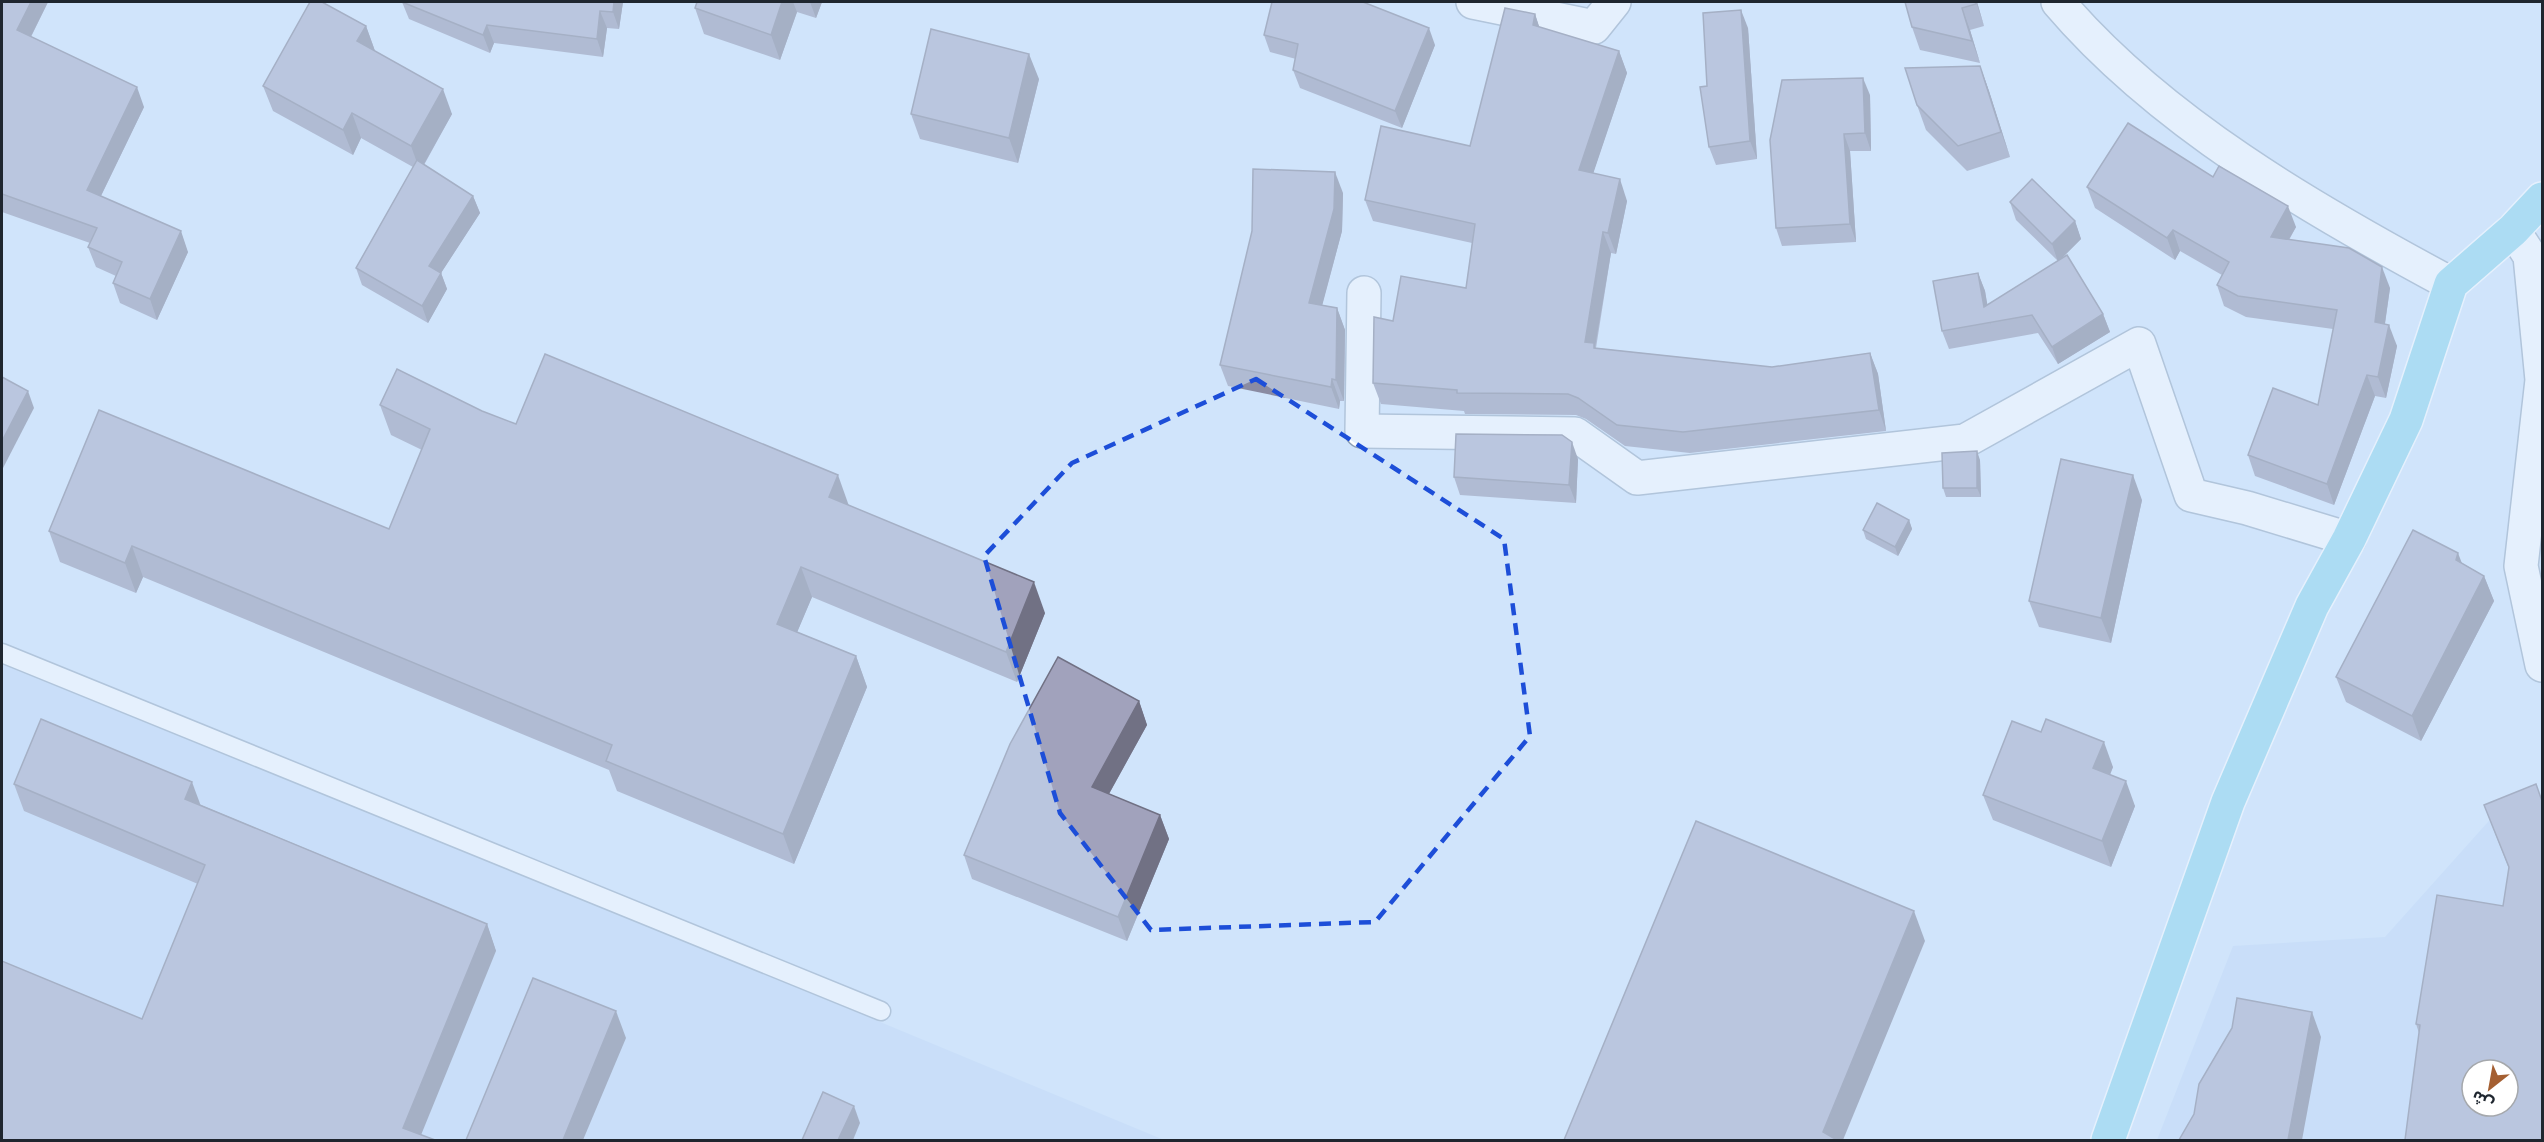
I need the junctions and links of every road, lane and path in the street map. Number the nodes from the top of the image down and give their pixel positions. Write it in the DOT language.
graph roads {
  1 [pos="1473,2"];
  2 [pos="1614,2"];
  3 [pos="2058,2"];
  4 [pos="2542,199"];
  5 [pos="2513,230"];
  6 [pos="2451,284"];
  7 [pos="1364,293"];
  8 [pos="2349,539"];
  9 [pos="2,653"];
  10 [pos="2542,665"];
  11 [pos="881,1011"];
  12 [pos="2108,1140"];
  1 -- 2 [label="street"];
  3 -- 6 [label="street"];
  4 -- 5 [label="main road"];
  5 -- 6 [label="main road"];
  5 -- 10 [label="street"];
  6 -- 8 [label="main road"];
  7 -- 8 [label="street"];
  8 -- 12 [label="main road"];
  9 -- 11 [label="lane"];
}
